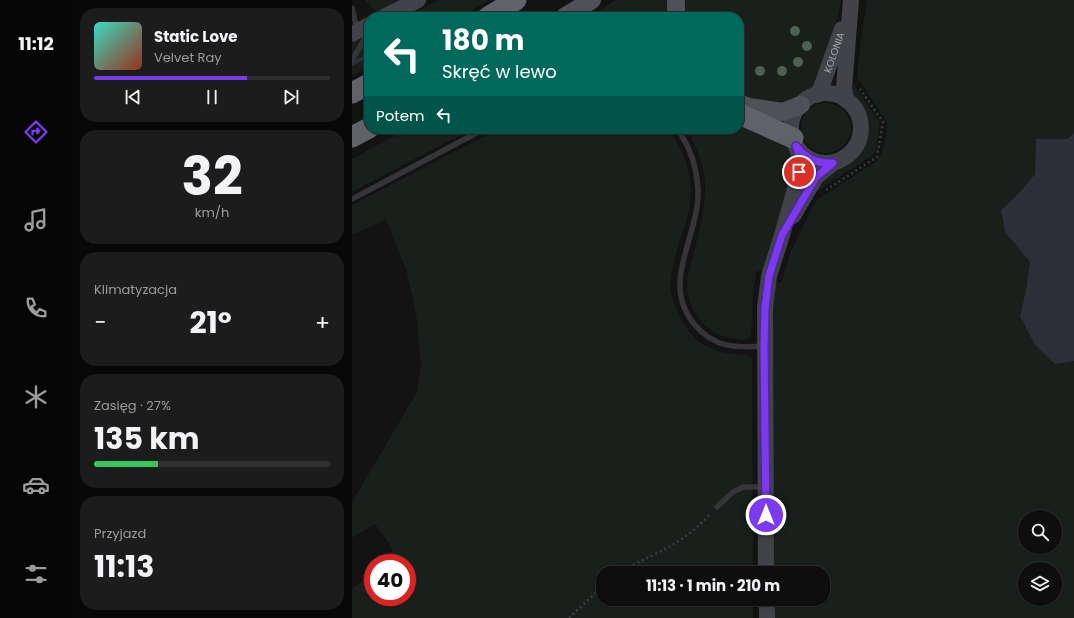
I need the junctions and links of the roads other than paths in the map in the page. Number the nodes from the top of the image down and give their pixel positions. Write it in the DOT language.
graph roads {
  1 [pos="418,0"];
  2 [pos="516,0"];
  3 [pos="592,0"];
  4 [pos="676,0"];
  5 [pos="850,4"];
  6 [pos="352,8"];
  7 [pos="394,12"];
  8 [pos="496,12"];
  9 [pos="572,12"];
  10 [pos="676,12"];
  11 [pos="362,31"];
  12 [pos="352,60"];
  13 [pos="364,87"];
  14 [pos="352,93"];
  15 [pos="817,95"];
  16 [pos="846,100"];
  17 [pos="744,105"];
  18 [pos="801,105"];
  19 [pos="744,116"];
  20 [pos="364,131"];
  21 [pos="475,134"];
  22 [pos="681,134"];
  23 [pos="352,137"];
  24 [pos="795,142"];
  25 [pos="833,163"];
  26 [pos="352,199"];
  27 [pos="782,235"];
  28 [pos="764,346"];
  29 [pos="766,486"];
  30 [pos="717,507"];
  31 [pos="766,566"];
  32 [pos="767,606"];
  33 [pos="767,618"];
  1 -- 7 [label="street"];
  2 -- 8 [label="highway"];
  3 -- 9 [label="main road"];
  4 -- 10 [label="main road"];
  5 -- 15 [label="street, KOLONIA"];
  5 -- 16 [label="street, KOLONIA"];
  6 -- 11 [label="lane"];
  11 -- 12 [label="lane"];
  13 -- 14 [label="highway"];
  15 -- 16 [label="street"];
  15 -- 18 [label="street"];
  16 -- 25 [label="street"];
  17 -- 18 [label="main road"];
  18 -- 24 [label="street"];
  19 -- 24 [label="highway"];
  20 -- 23 [label="highway"];
  21 -- 26 [label="lane"];
  22 -- 28 [label="lane"];
  24 -- 25 [label="street"];
  24 -- 27 [label="street"];
  25 -- 27 [label="street"];
  27 -- 28 [label="street"];
  28 -- 29 [label="street"];
  29 -- 30 [label="lane"];
  29 -- 31 [label="street"];
  32 -- 33 [label="street"];
}
